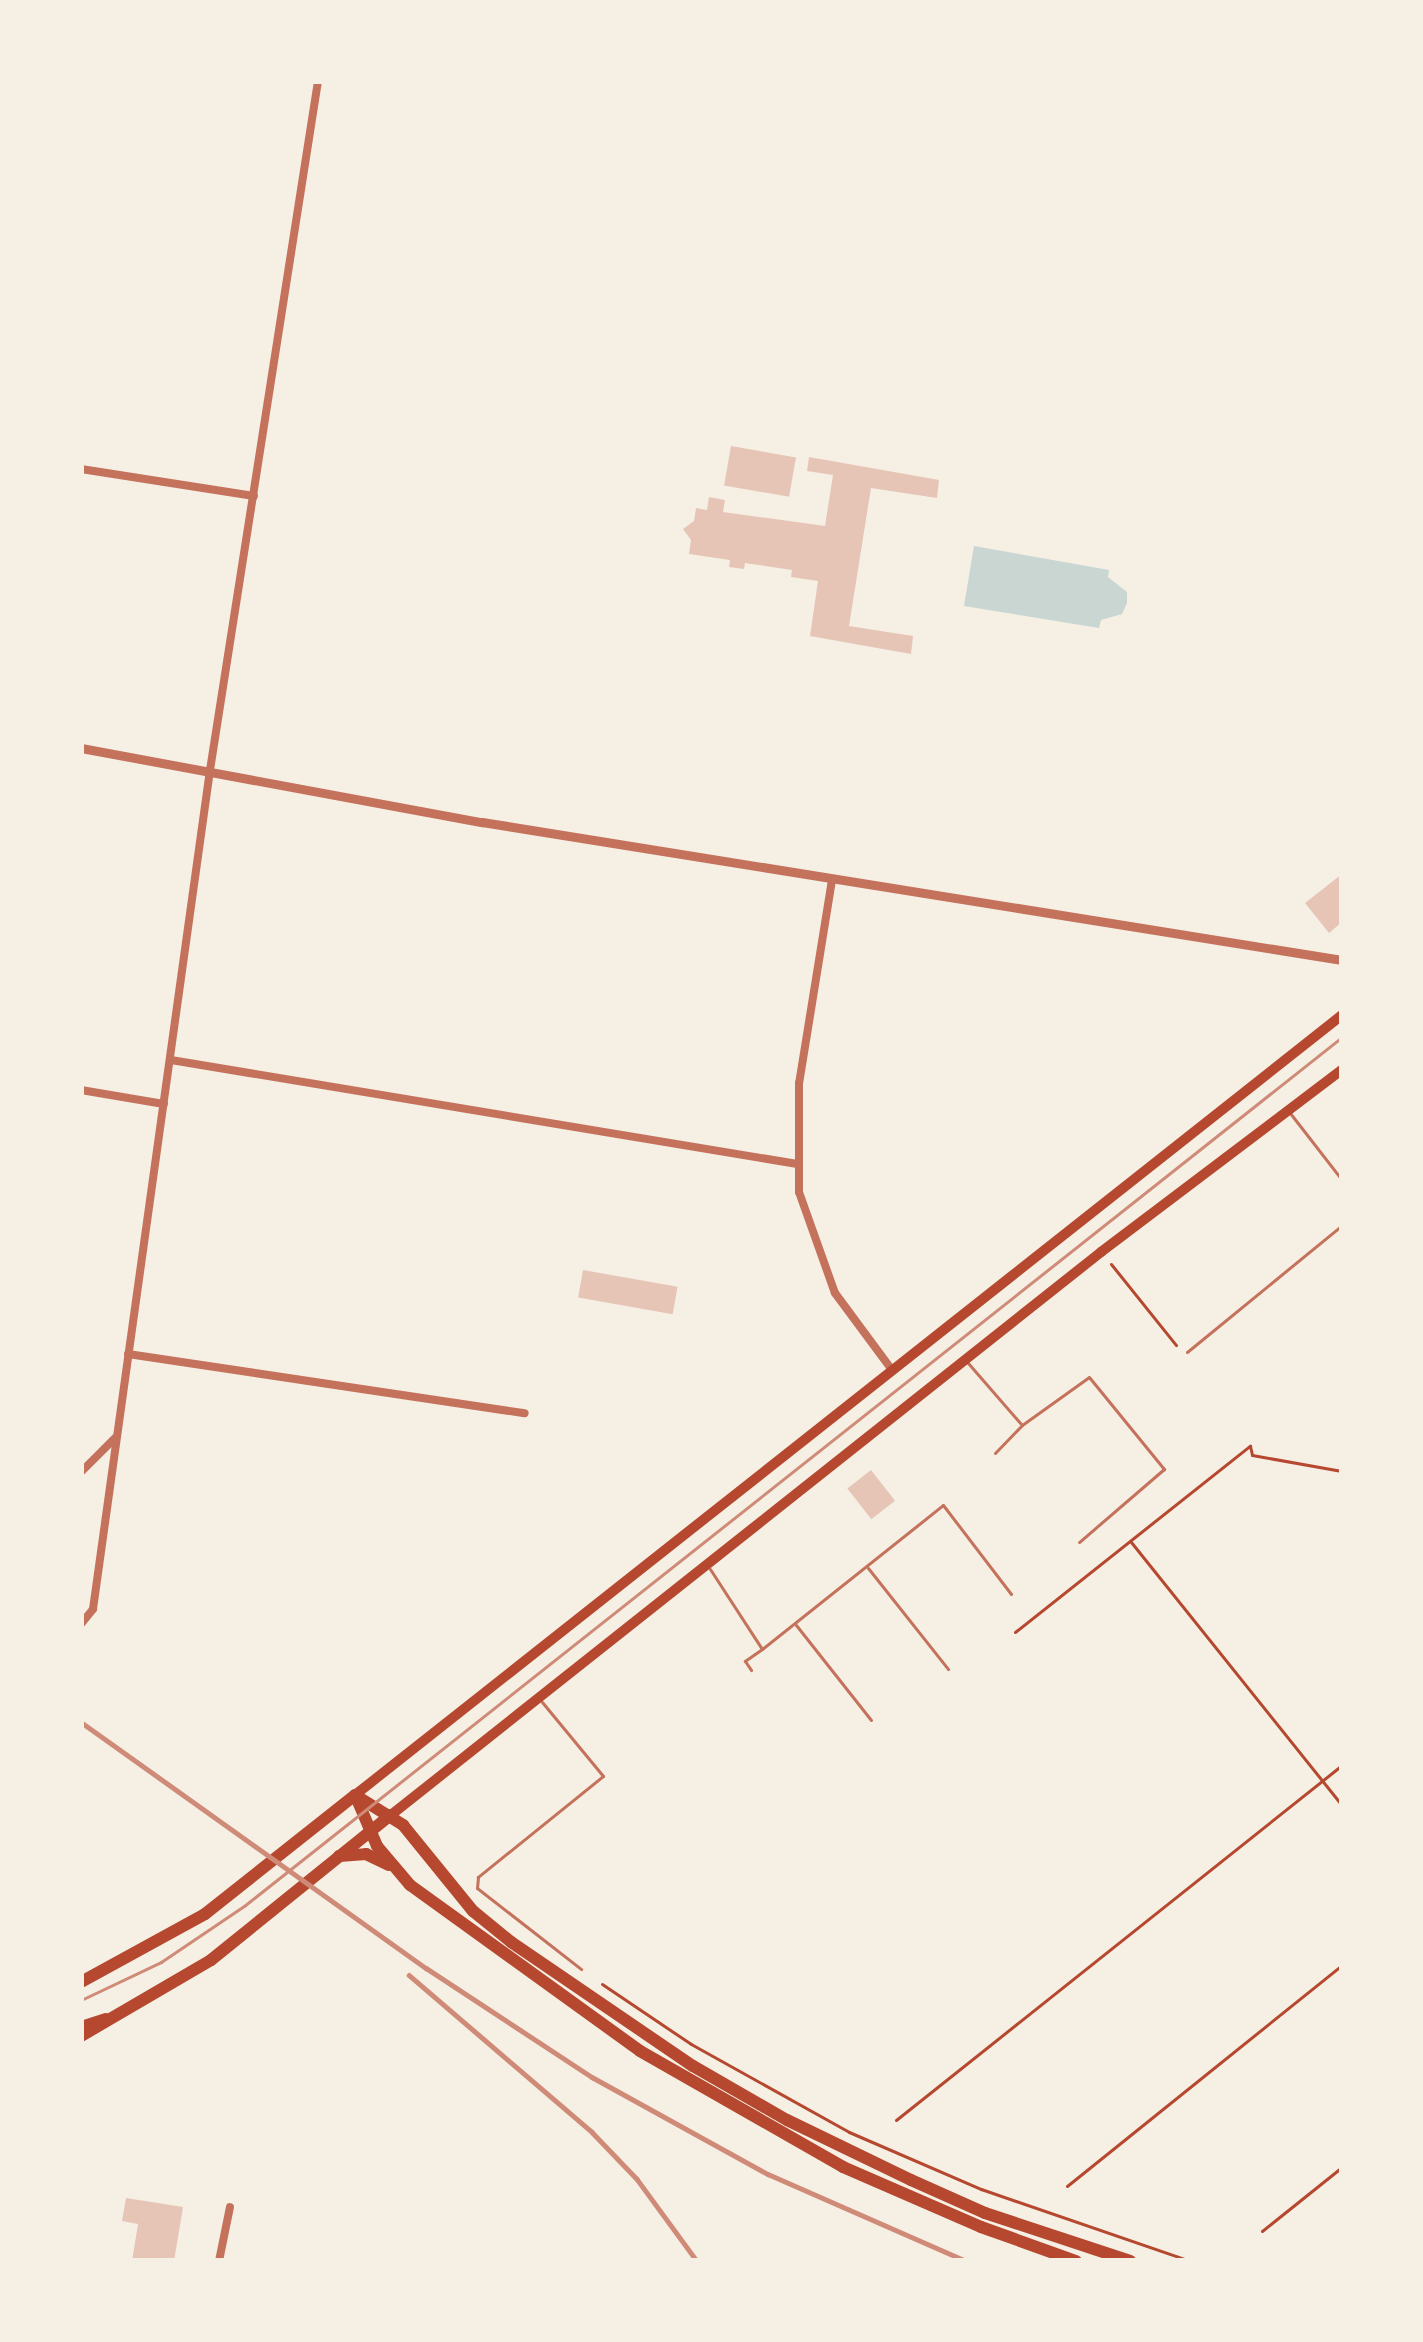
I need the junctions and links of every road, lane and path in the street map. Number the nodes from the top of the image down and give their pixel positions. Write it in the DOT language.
graph roads {
  1 [pos="318,81"];
  2 [pos="81,469"];
  3 [pos="254,496"];
  4 [pos="81,748"];
  5 [pos="210,770"];
  6 [pos="832,880"];
  7 [pos="1342,960"];
  8 [pos="1342,1015"];
  9 [pos="171,1060"];
  10 [pos="1342,1070"];
  11 [pos="81,1090"];
  12 [pos="164,1104"];
  13 [pos="1289,1112"];
  14 [pos="797,1164"];
  15 [pos="1342,1180"];
  16 [pos="1342,1225"];
  17 [pos="1101,1252"];
  18 [pos="1187,1352"];
  19 [pos="128,1354"];
  20 [pos="966,1361"];
  21 [pos="893,1371"];
  22 [pos="525,1413"];
  23 [pos="1022,1425"];
  24 [pos="116,1437"];
  25 [pos="995,1453"];
  26 [pos="1342,1471"];
  27 [pos="81,1472"];
  28 [pos="1130,1541"];
  29 [pos="1079,1542"];
  30 [pos="710,1567"];
  31 [pos="867,1567"];
  32 [pos="1011,1594"];
  33 [pos="81,1624"];
  34 [pos="795,1624"];
  35 [pos="1015,1632"];
  36 [pos="762,1649"];
  37 [pos="948,1669"];
  38 [pos="751,1670"];
  39 [pos="541,1701"];
  40 [pos="871,1720"];
  41 [pos="1342,1765"];
  42 [pos="1322,1780"];
  43 [pos="356,1796"];
  44 [pos="1342,1804"];
  45 [pos="391,1815"];
  46 [pos="369,1832"];
  47 [pos="337,1858"];
  48 [pos="390,1865"];
  49 [pos="1342,1965"];
  50 [pos="581,1969"];
  51 [pos="81,1982"];
  52 [pos="107,2017"];
  53 [pos="81,2026"];
  54 [pos="81,2036"];
  55 [pos="896,2120"];
  56 [pos="1342,2167"];
  57 [pos="1066,2186"];
  58 [pos="230,2207"];
  59 [pos="1262,2231"];
  60 [pos="220,2261"];
  61 [pos="1076,2261"];
  62 [pos="1130,2261"];
  63 [pos="1190,2261"];
  1 -- 3 [label="street"];
  2 -- 3 [label="street"];
  3 -- 5 [label="street"];
  4 -- 5 [label="street"];
  5 -- 6 [label="street"];
  5 -- 9 [label="street"];
  6 -- 7 [label="street"];
  6 -- 14 [label="street"];
  8 -- 21 [label="main road"];
  9 -- 12 [label="street"];
  9 -- 14 [label="street"];
  10 -- 13 [label="main road"];
  11 -- 12 [label="street"];
  12 -- 19 [label="street"];
  13 -- 15 [label="lane"];
  13 -- 17 [label="main road"];
  14 -- 21 [label="street"];
  16 -- 18 [label="lane"];
  17 -- 18 [label="path"];
  17 -- 20 [label="main road"];
  19 -- 22 [label="street"];
  19 -- 24 [label="street"];
  20 -- 23 [label="lane"];
  20 -- 30 [label="main road"];
  21 -- 43 [label="main road"];
  23 -- 25 [label="lane"];
  23 -- 29 [label="lane"];
  24 -- 27 [label="street"];
  24 -- 33 [label="street"];
  26 -- 28 [label="path"];
  28 -- 35 [label="path"];
  28 -- 42 [label="path"];
  30 -- 36 [label="lane"];
  30 -- 39 [label="main road"];
  31 -- 32 [label="lane"];
  31 -- 34 [label="lane"];
  31 -- 37 [label="lane"];
  34 -- 36 [label="lane"];
  34 -- 40 [label="lane"];
  36 -- 38 [label="lane"];
  39 -- 45 [label="main road"];
  39 -- 50 [label="lane"];
  41 -- 42 [label="path"];
  42 -- 44 [label="path"];
  42 -- 55 [label="path"];
  43 -- 45 [label="main road"];
  43 -- 46 [label="main road"];
  43 -- 51 [label="main road"];
  45 -- 46 [label="main road"];
  45 -- 62 [label="main road"];
  46 -- 47 [label="main road"];
  46 -- 48 [label="main road"];
  47 -- 48 [label="main road"];
  47 -- 52 [label="main road"];
  48 -- 61 [label="main road"];
  49 -- 57 [label="path"];
  50 -- 63 [label="path"];
  52 -- 53 [label="main road"];
  52 -- 54 [label="main road"];
  56 -- 59 [label="path"];
  58 -- 60 [label="street"];
}
